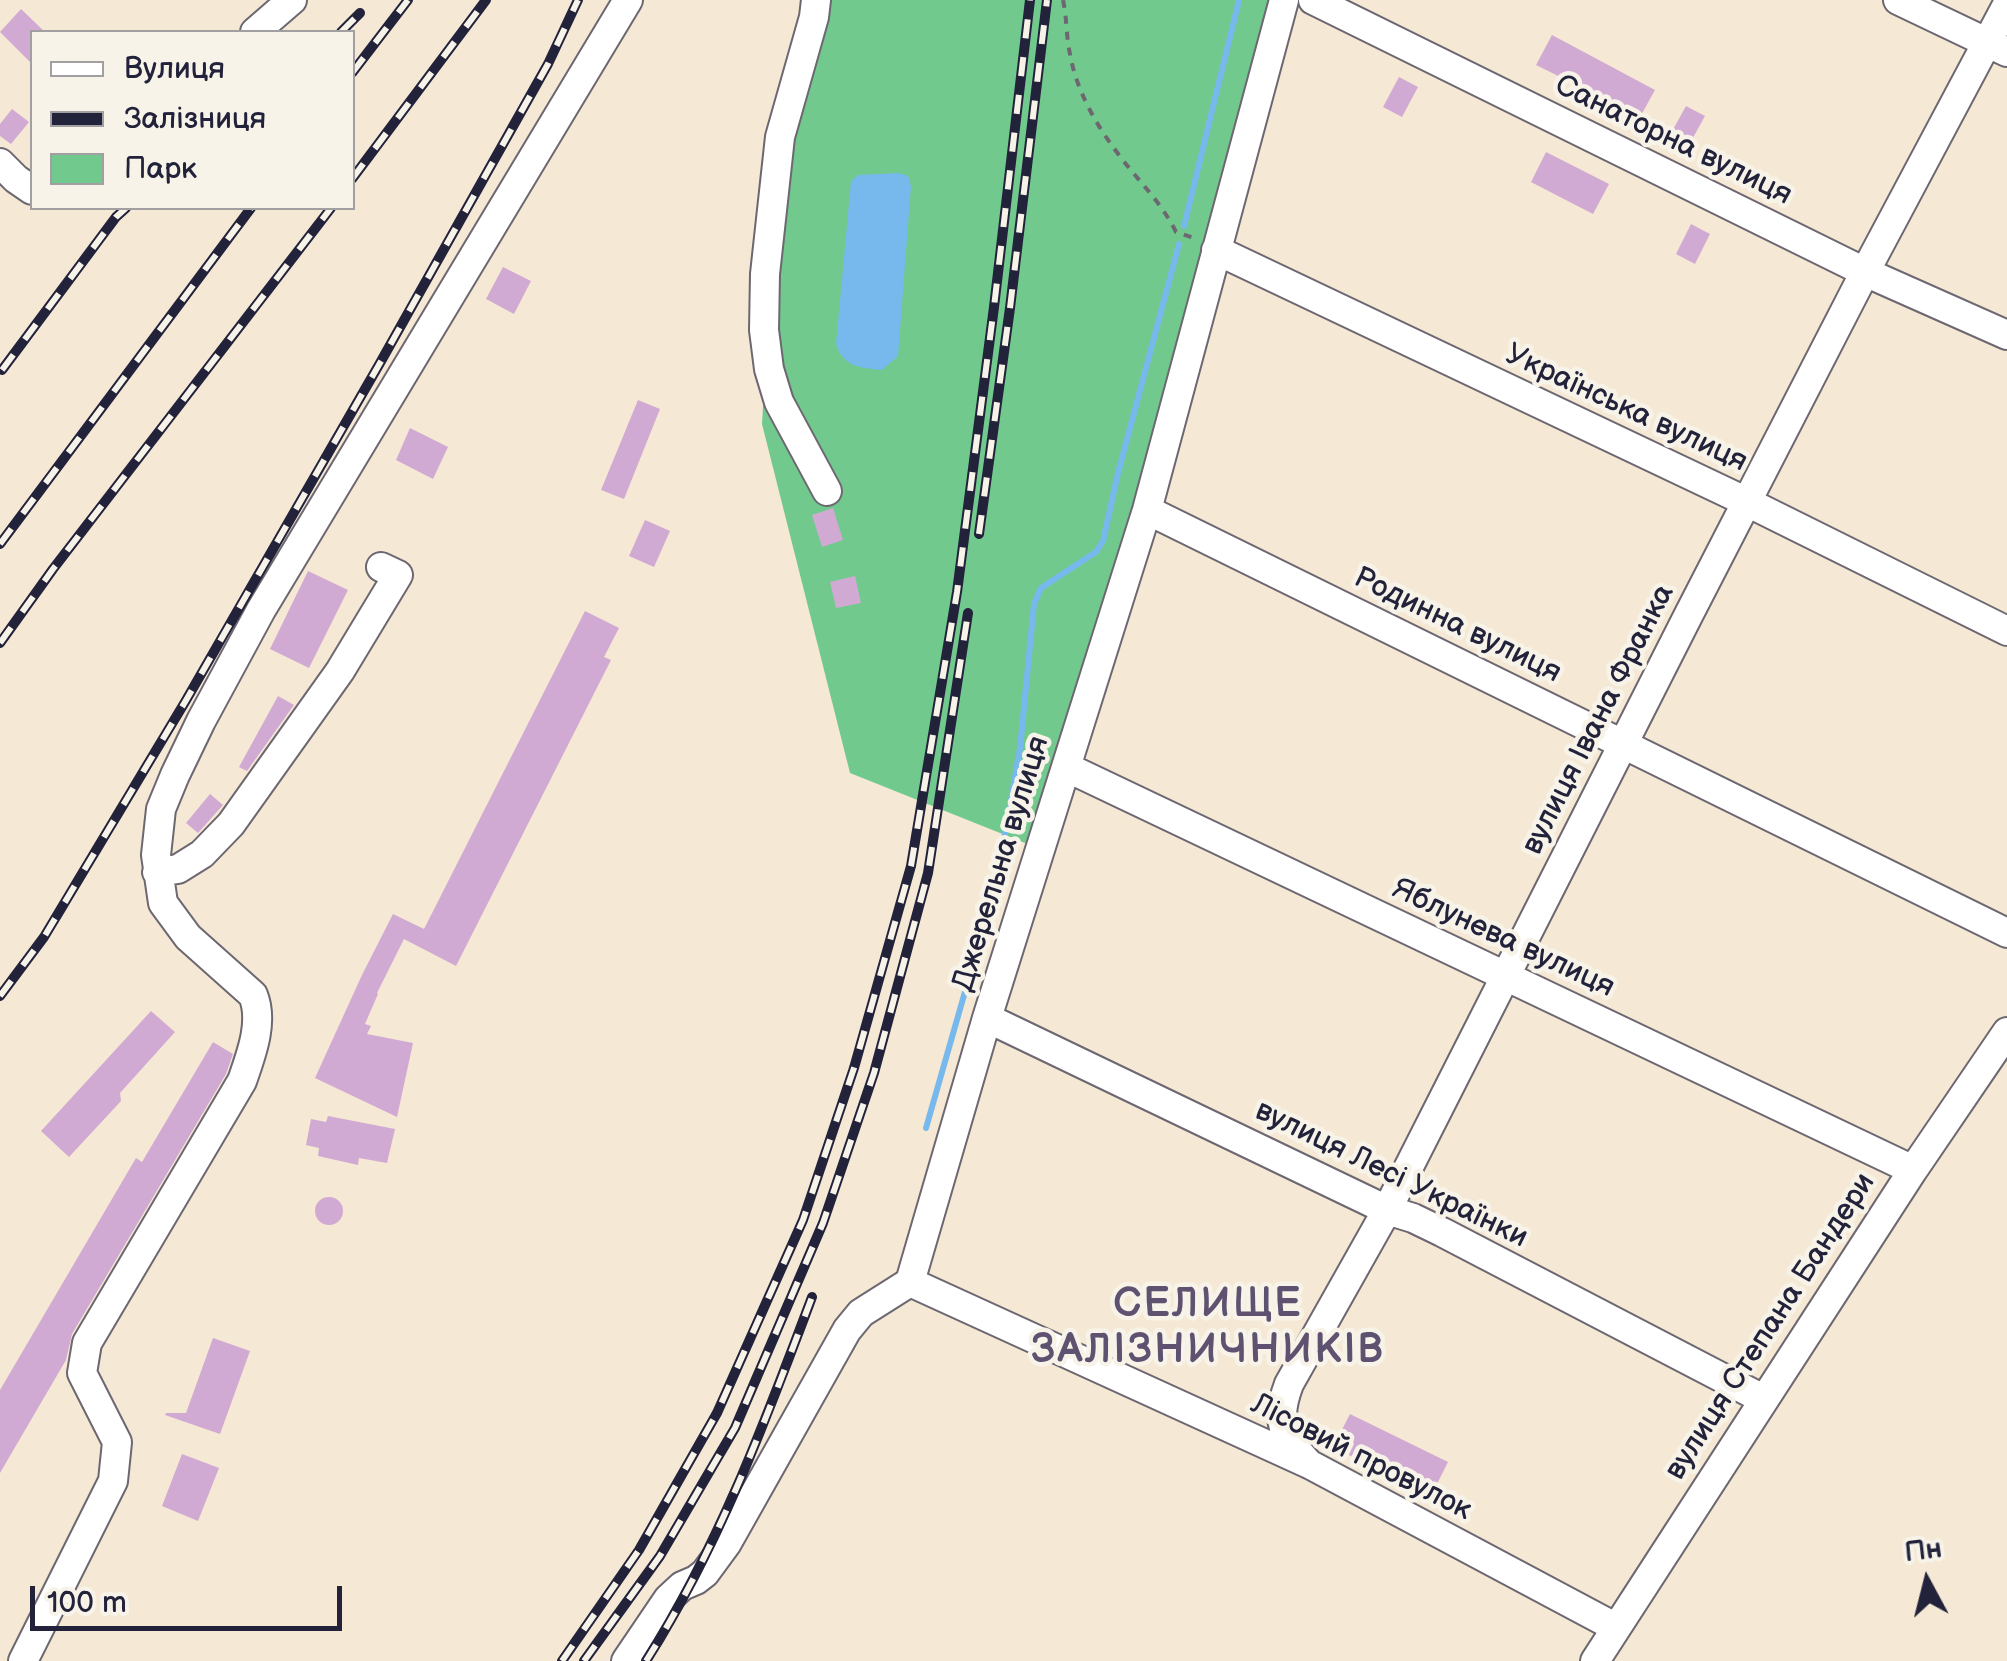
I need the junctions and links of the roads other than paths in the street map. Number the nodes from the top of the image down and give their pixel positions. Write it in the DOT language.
graph roads {
  1 [pos="292,0"];
  2 [pos="628,0"];
  3 [pos="816,0"];
  4 [pos="1284,0"];
  5 [pos="1313,0"];
  6 [pos="1898,0"];
  7 [pos="2007,5"];
  8 [pos="257,30"];
  9 [pos="1997,48"];
  10 [pos="0,163"];
  11 [pos="30,189"];
  12 [pos="1216,250"];
  13 [pos="1865,272"];
  14 [pos="2007,336"];
  15 [pos="827,492"];
  16 [pos="1747,502"];
  17 [pos="1147,510"];
  18 [pos="381,567"];
  19 [pos="2007,631"];
  20 [pos="1623,744"];
  21 [pos="1066,767"];
  22 [pos="157,872"];
  23 [pos="2007,933"];
  24 [pos="1507,976"];
  25 [pos="988,1018"];
  26 [pos="2007,1032"];
  27 [pos="1913,1170"];
  28 [pos="1387,1210"];
  29 [pos="910,1282"];
  30 [pos="1763,1400"];
  31 [pos="1309,1464"];
  32 [pos="1615,1627"];
  33 [pos="23,1661"];
  34 [pos="626,1661"];
  35 [pos="1594,1661"];
  1 -- 8 [label="street"];
  2 -- 22 [label="street"];
  3 -- 15 [label="street"];
  4 -- 12 [label="street, Джерельна вулиця"];
  5 -- 13 [label="street, Санаторна вулиця"];
  6 -- 9 [label="street"];
  7 -- 9 [label="street, вулиця Івана Франка"];
  9 -- 13 [label="street, вулиця Івана Франка"];
  10 -- 11 [label="street"];
  12 -- 16 [label="street, Українська вулиця"];
  12 -- 17 [label="street, Джерельна вулиця"];
  13 -- 14 [label="street, Санаторна вулиця"];
  13 -- 16 [label="street, вулиця Івана Франка"];
  16 -- 19 [label="street, Українська вулиця"];
  16 -- 20 [label="street, вулиця Івана Франка"];
  17 -- 20 [label="street, Родинна вулиця"];
  17 -- 21 [label="street, Джерельна вулиця"];
  18 -- 22 [label="street"];
  20 -- 23 [label="street, Родинна вулиця"];
  20 -- 24 [label="street, вулиця Івана Франка"];
  21 -- 24 [label="street, Яблунева вулиця"];
  21 -- 25 [label="street, Джерельна вулиця"];
  22 -- 33 [label="street"];
  24 -- 27 [label="street, Яблунева вулиця"];
  24 -- 28 [label="street, вулиця Івана Франка"];
  25 -- 28 [label="street, вулиця Лесі Українки"];
  25 -- 29 [label="street, Джерельна вулиця"];
  26 -- 27 [label="street, вулиця Степана Бандери"];
  27 -- 30 [label="street, вулиця Степана Бандери"];
  28 -- 30 [label="street, вулиця Лесі Українки"];
  28 -- 31 [label="street, вулиця Івана Франка"];
  29 -- 31 [label="street, Лісовий провулок"];
  29 -- 34 [label="street"];
  30 -- 32 [label="street, вулиця Степана Бандери"];
  31 -- 32 [label="street, Лісовий провулок"];
  32 -- 35 [label="street, вулиця Степана Бандери"];
}
